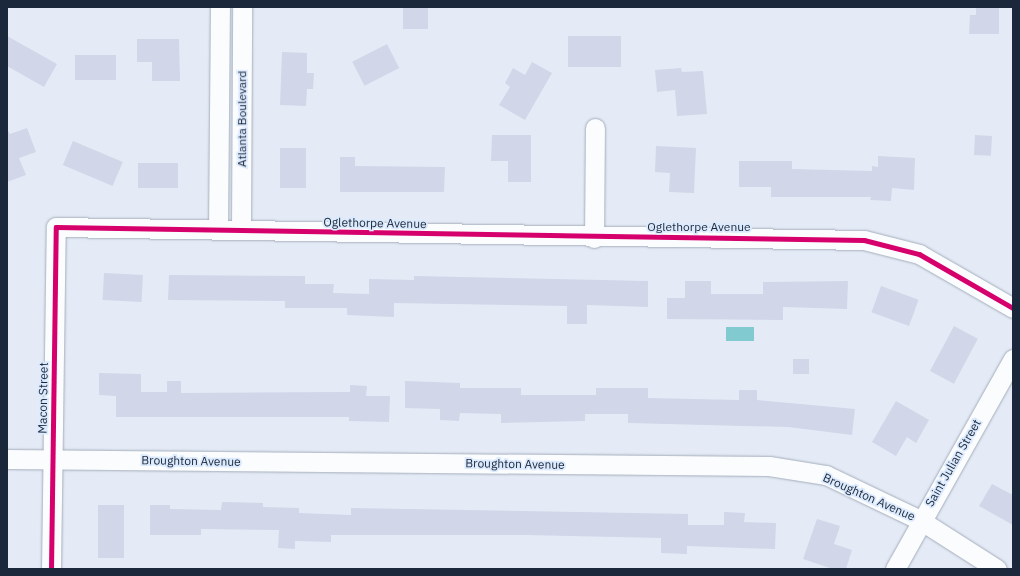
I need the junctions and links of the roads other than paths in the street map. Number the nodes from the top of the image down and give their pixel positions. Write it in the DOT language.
graph roads {
  1 [pos="220,7"];
  2 [pos="242,7"];
  3 [pos="595,128"];
  4 [pos="56,227"];
  5 [pos="218,230"];
  6 [pos="242,230"];
  7 [pos="594,238"];
  8 [pos="1013,308"];
  9 [pos="1013,359"];
  10 [pos="7,459"];
  11 [pos="52,460"];
  12 [pos="920,520"];
  13 [pos="51,569"];
  14 [pos="895,569"];
  15 [pos="997,569"];
  1 -- 5 [label="street, Atlanta Boulevard"];
  2 -- 6 [label="street, Atlanta Boulevard"];
  3 -- 7 [label="street"];
  4 -- 5 [label="street, Oglethorpe Avenue"];
  4 -- 11 [label="street, Macon Street"];
  5 -- 6 [label="street, Oglethorpe Avenue"];
  6 -- 7 [label="street, Oglethorpe Avenue"];
  7 -- 8 [label="street, Oglethorpe Avenue"];
  9 -- 12 [label="street, Saint Julian Street"];
  10 -- 11 [label="street, Broughton Avenue"];
  11 -- 12 [label="street, Broughton Avenue"];
  11 -- 13 [label="street, Macon Street"];
  12 -- 14 [label="street, Saint Julian Street"];
  12 -- 15 [label="street, Broughton Avenue"];
}
